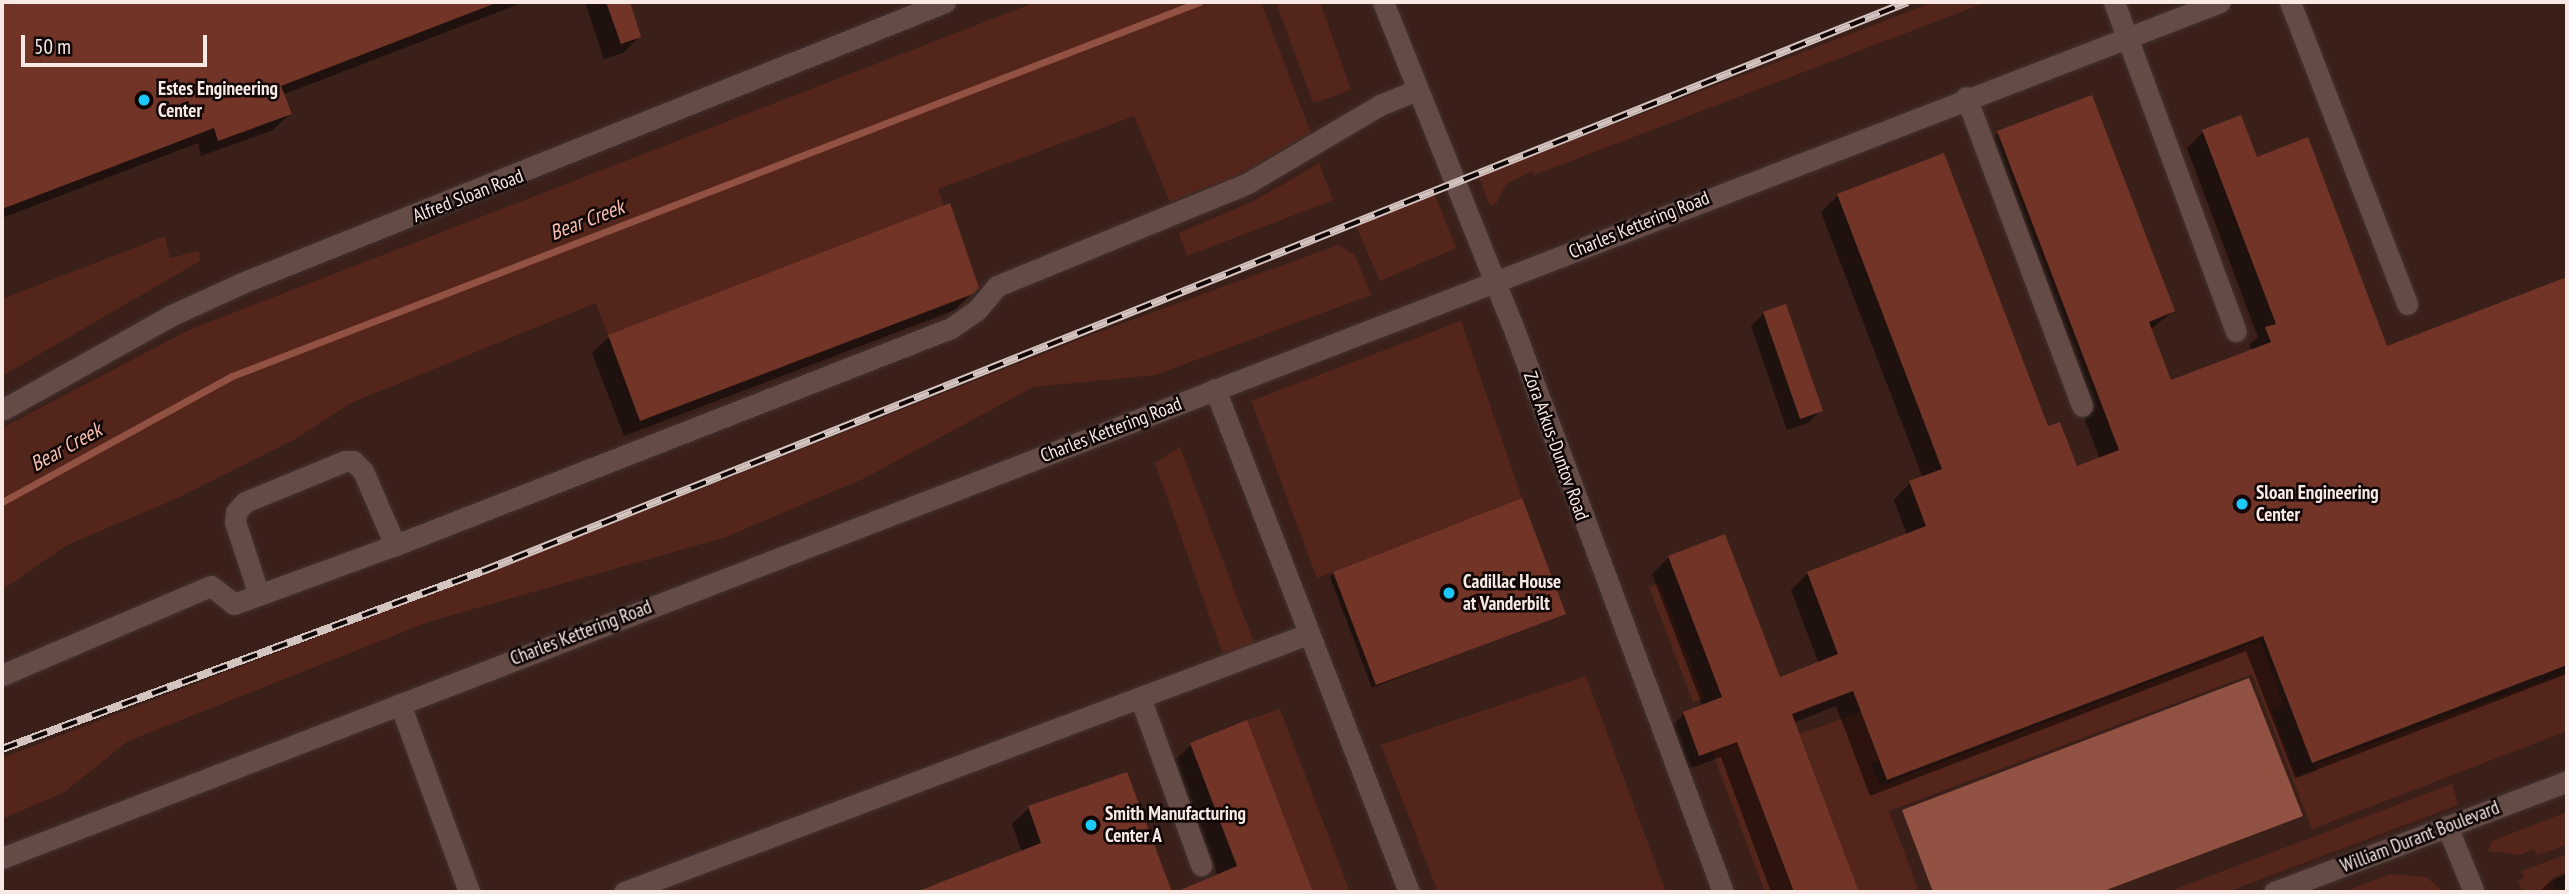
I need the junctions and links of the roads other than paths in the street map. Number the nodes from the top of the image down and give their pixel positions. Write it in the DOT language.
graph roads {
  1 [pos="945,2"];
  2 [pos="1383,2"];
  3 [pos="2114,2"];
  4 [pos="2220,2"];
  5 [pos="2290,2"];
  6 [pos="2126,37"];
  7 [pos="1417,90"];
  8 [pos="1966,97"];
  9 [pos="1496,283"];
  10 [pos="2407,304"];
  11 [pos="2236,331"];
  12 [pos="1215,390"];
  13 [pos="2082,406"];
  14 [pos="2,410"];
  15 [pos="395,545"];
  16 [pos="258,595"];
  17 [pos="1308,634"];
  18 [pos="2,675"];
  19 [pos="1141,700"];
  20 [pos="400,704"];
  21 [pos="2567,781"];
  22 [pos="2447,826"];
  23 [pos="2,858"];
  24 [pos="1201,864"];
  25 [pos="469,892"];
  26 [pos="624,892"];
  27 [pos="1409,892"];
  28 [pos="1723,892"];
  29 [pos="2274,892"];
  30 [pos="2474,892"];
  1 -- 14 [label="lane, Alfred Sloan Road"];
  2 -- 7 [label="lane, Zora Arkus-Duntov Road"];
  3 -- 6 [label="lane"];
  4 -- 6 [label="lane, Charles Kettering Road"];
  5 -- 10 [label="lane"];
  6 -- 8 [label="lane, Charles Kettering Road"];
  6 -- 11 [label="lane"];
  7 -- 9 [label="lane, Zora Arkus-Duntov Road"];
  7 -- 15 [label="lane"];
  8 -- 9 [label="lane, Charles Kettering Road"];
  8 -- 13 [label="lane"];
  9 -- 12 [label="lane, Charles Kettering Road"];
  9 -- 28 [label="lane, Zora Arkus-Duntov Road"];
  12 -- 17 [label="lane"];
  12 -- 20 [label="lane, Charles Kettering Road"];
  15 -- 16 [label="lane"];
  15 -- 16 [label="lane"];
  16 -- 18 [label="lane"];
  17 -- 19 [label="lane"];
  17 -- 27 [label="lane"];
  19 -- 24 [label="lane"];
  19 -- 26 [label="lane"];
  20 -- 23 [label="lane, Charles Kettering Road"];
  20 -- 25 [label="lane"];
  21 -- 22 [label="lane, William Durant Boulevard"];
  22 -- 29 [label="lane, William Durant Boulevard"];
  22 -- 30 [label="lane"];
}
